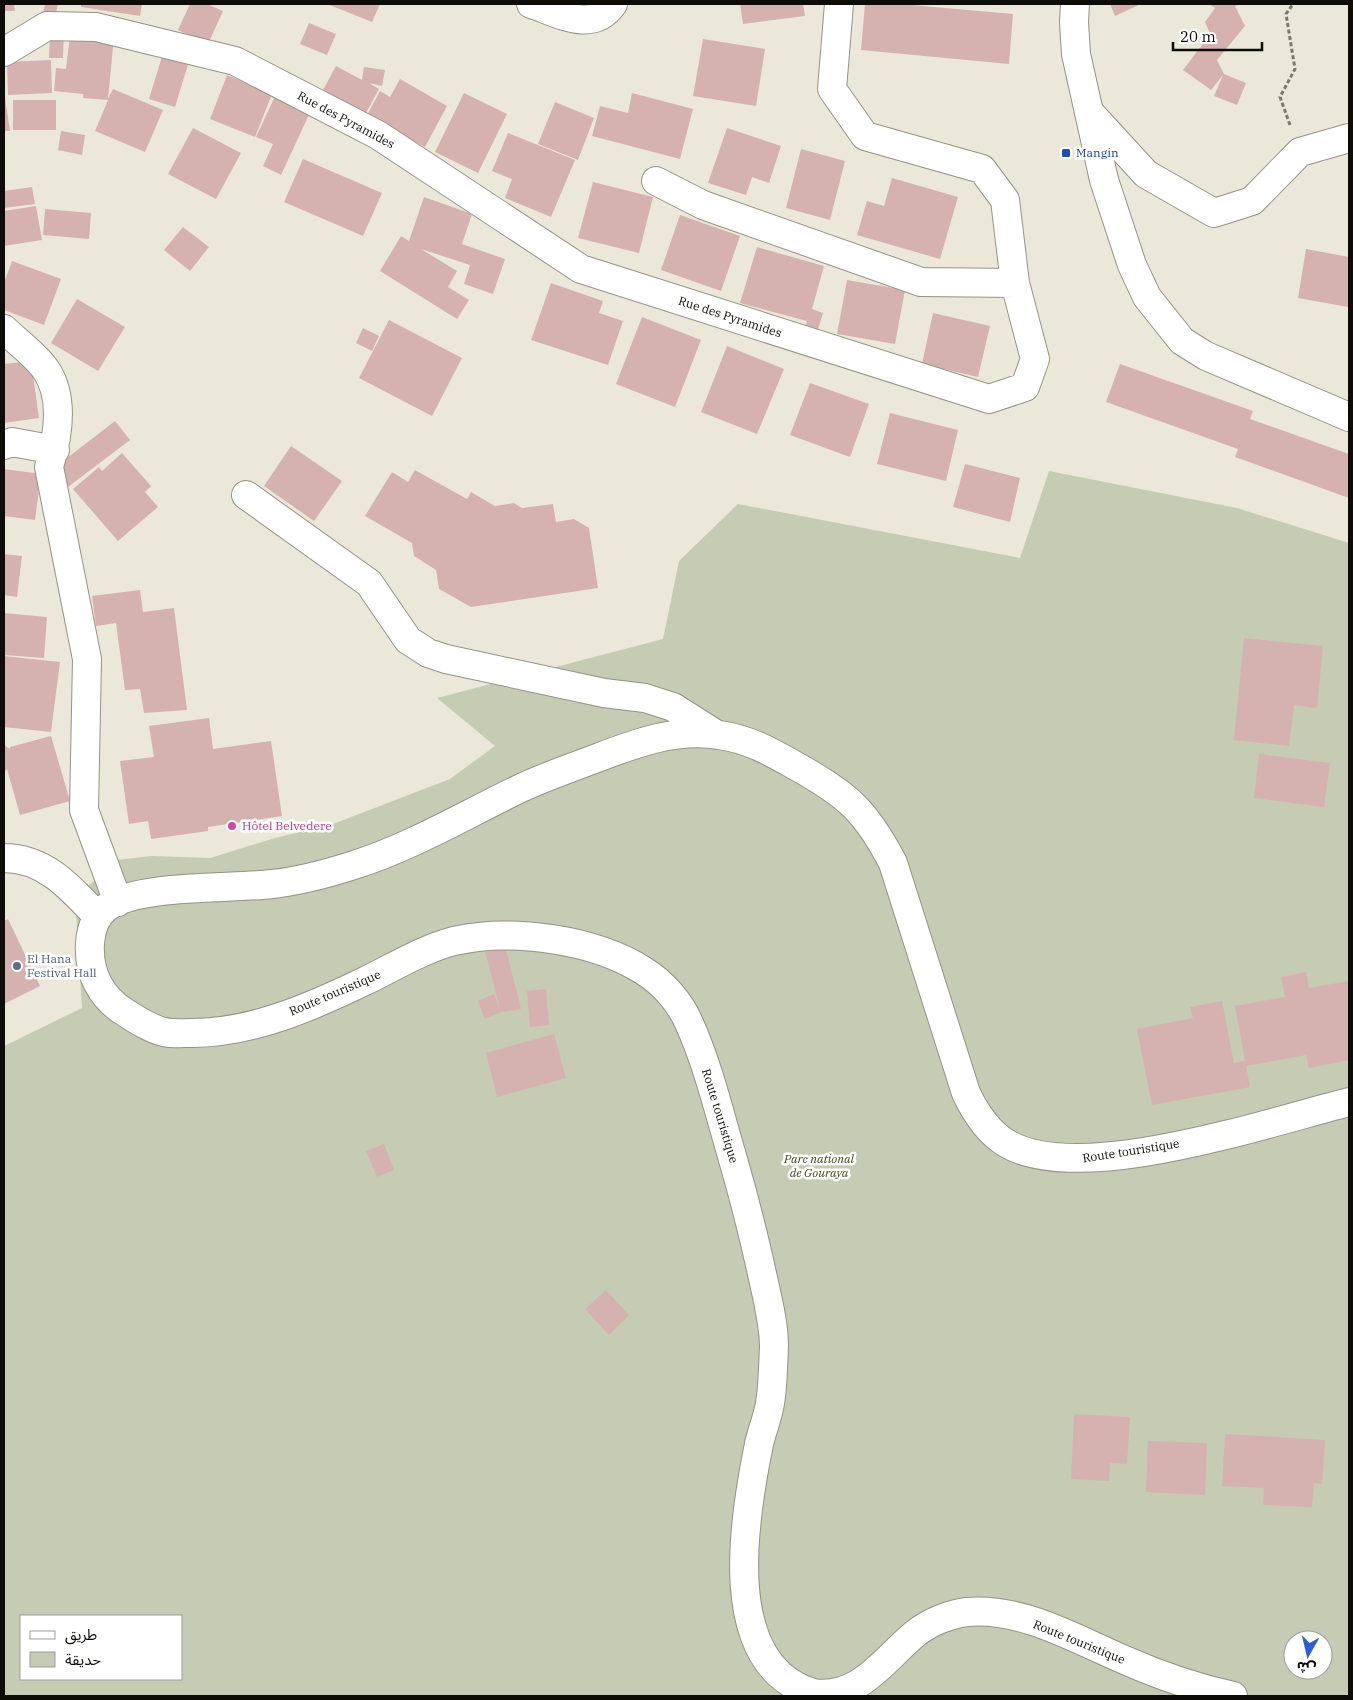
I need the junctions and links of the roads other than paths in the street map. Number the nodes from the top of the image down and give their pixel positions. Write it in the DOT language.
graph roads {
  1 [pos="531,4"];
  2 [pos="613,4"];
  3 [pos="839,4"];
  4 [pos="1075,4"];
  5 [pos="4,52"];
  6 [pos="1091,114"];
  7 [pos="1349,138"];
  8 [pos="656,181"];
  9 [pos="1015,283"];
  10 [pos="4,329"];
  11 [pos="1349,417"];
  12 [pos="4,445"];
  13 [pos="54,450"];
  14 [pos="246,495"];
  15 [pos="714,734"];
  16 [pos="4,858"];
  17 [pos="108,909"];
  18 [pos="1349,1102"];
  19 [pos="1233,1696"];
  1 -- 2 [label="street"];
  3 -- 9 [label="street, Rue des Pyramides"];
  4 -- 6 [label="street"];
  5 -- 9 [label="street, Rue des Pyramides"];
  6 -- 7 [label="street"];
  6 -- 11 [label="street"];
  8 -- 9 [label="street"];
  10 -- 13 [label="street"];
  12 -- 13 [label="street"];
  13 -- 17 [label="street"];
  14 -- 15 [label="street"];
  15 -- 17 [label="street, Route touristique"];
  15 -- 18 [label="street, Route touristique"];
  16 -- 17 [label="street"];
  17 -- 19 [label="street, Route touristique"];
}
